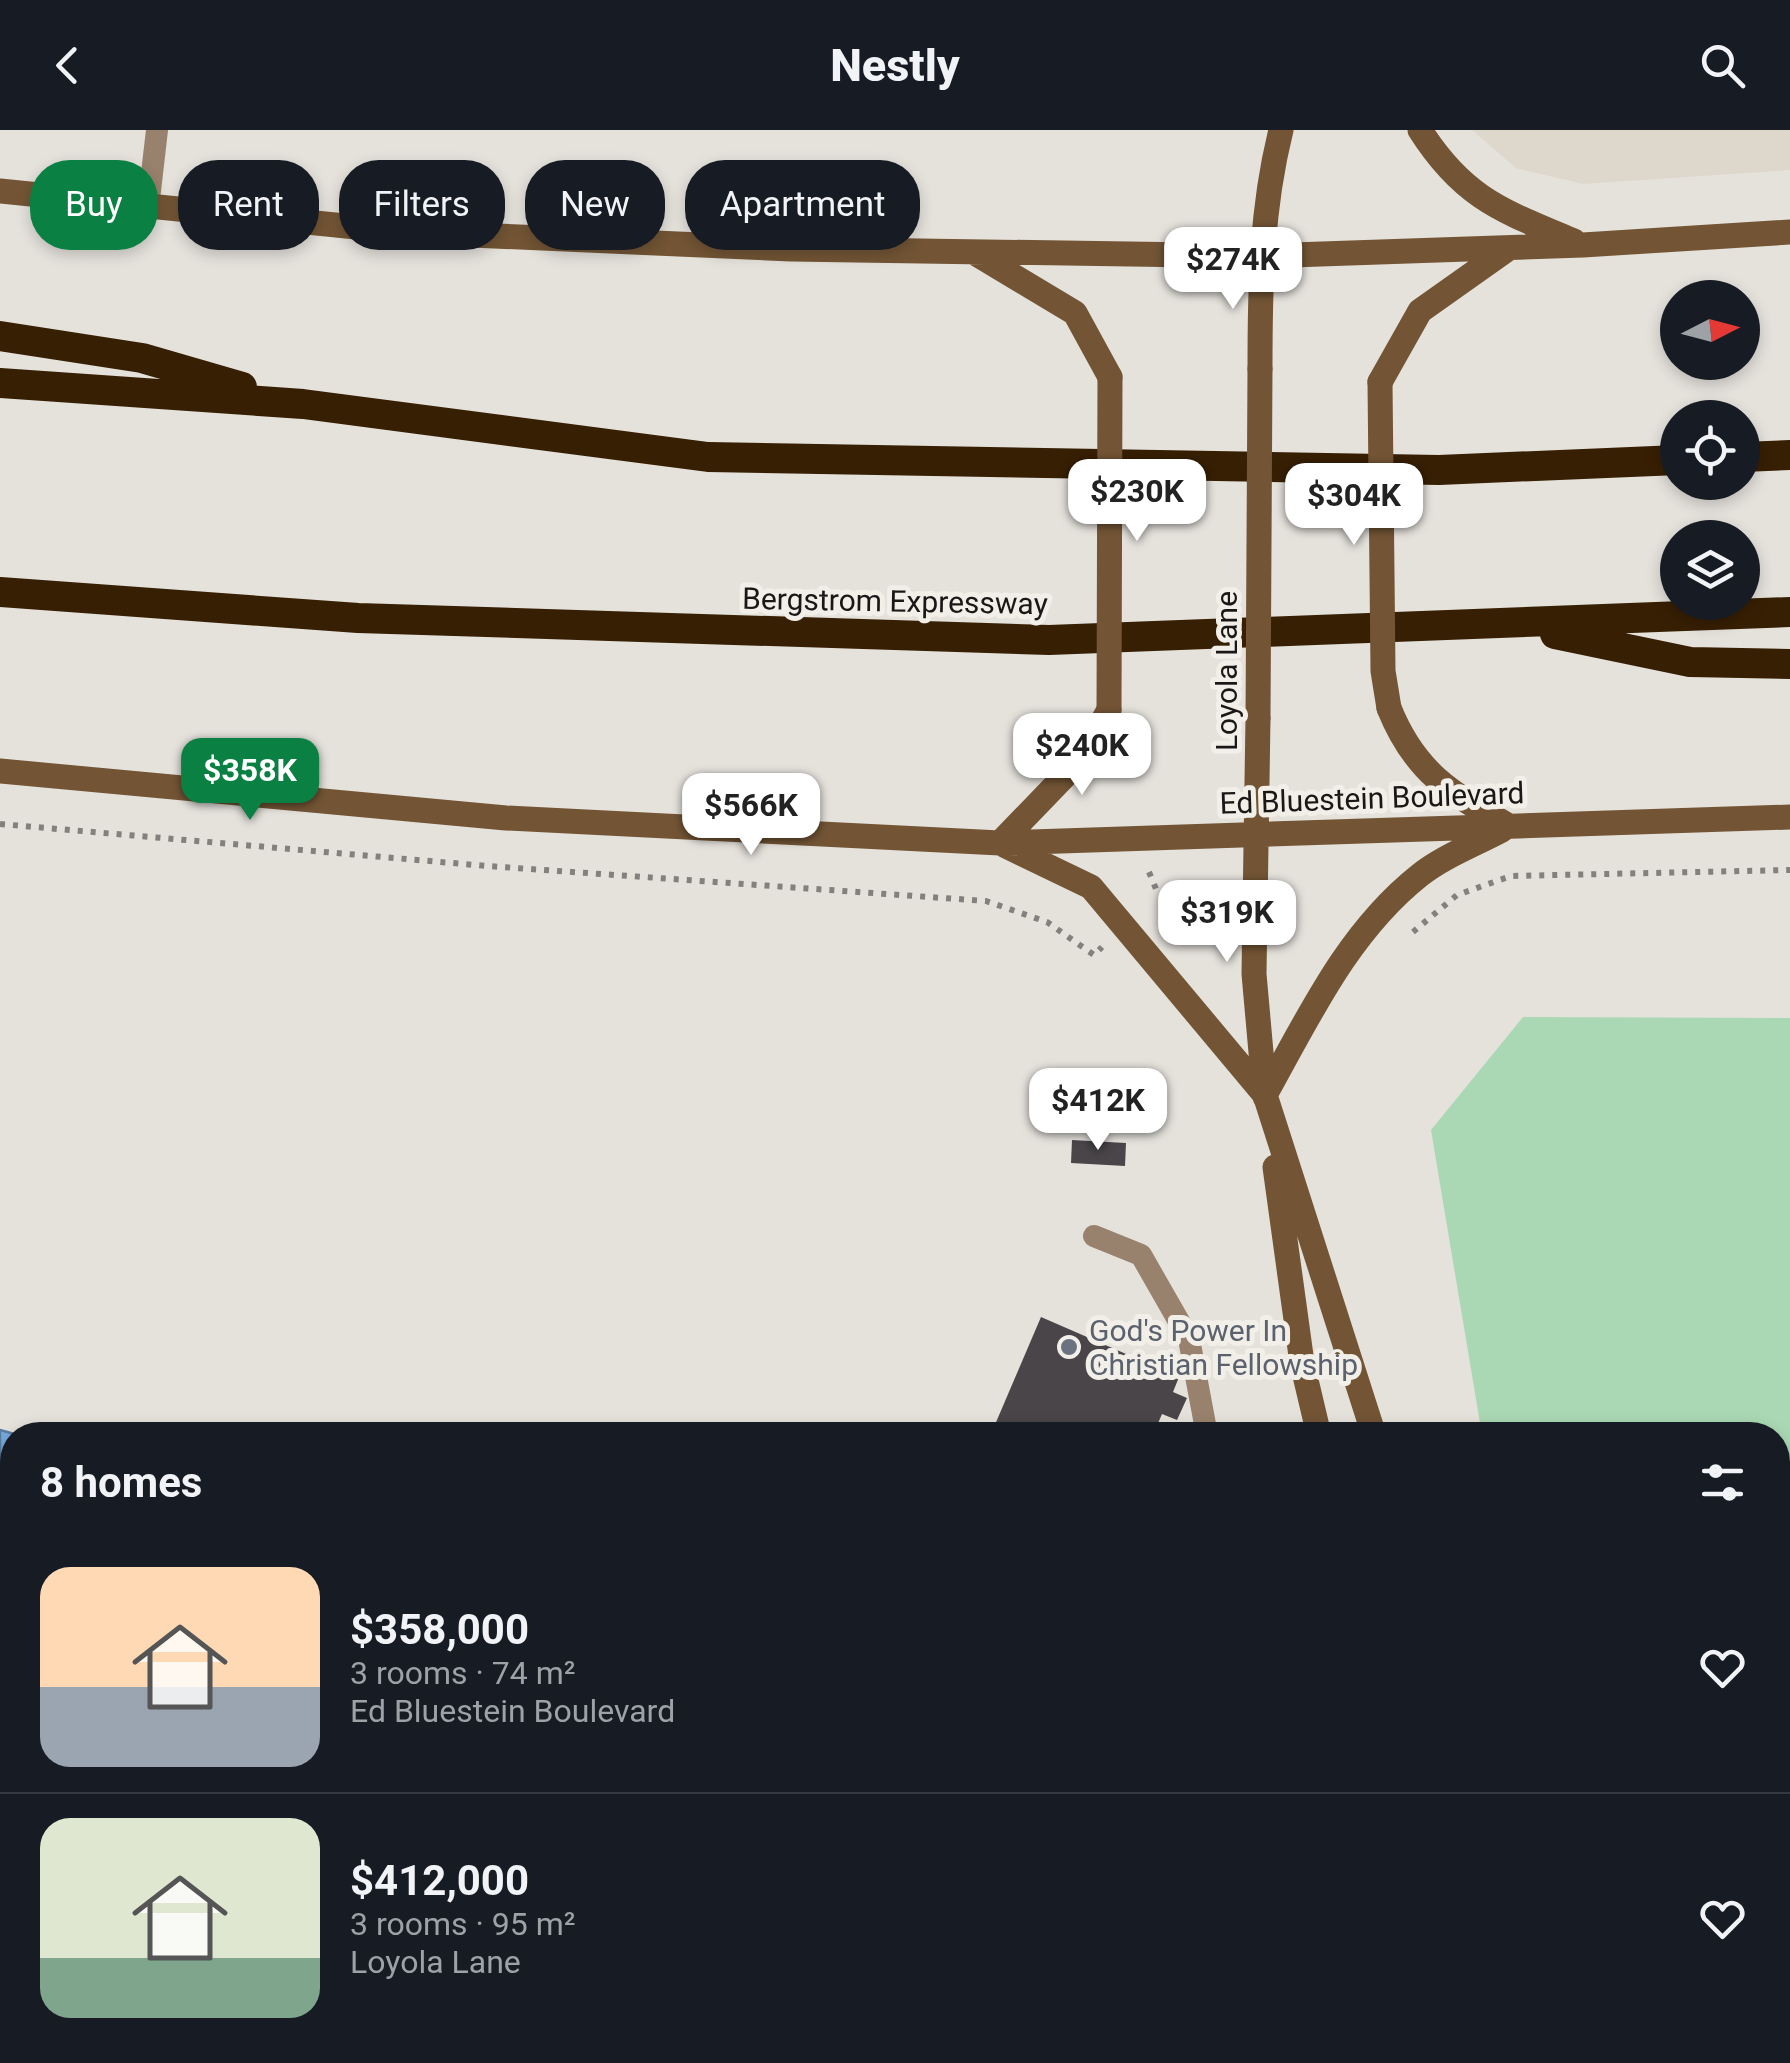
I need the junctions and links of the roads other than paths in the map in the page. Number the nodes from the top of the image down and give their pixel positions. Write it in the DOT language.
graph roads {
  1 [pos="157,130"];
  2 [pos="1282,130"];
  3 [pos="1420,130"];
  4 [pos="154,160"];
  5 [pos="0,191"];
  6 [pos="30,194"];
  7 [pos="158,209"];
  8 [pos="1790,232"];
  9 [pos="1583,245"];
  10 [pos="1509,248"];
  11 [pos="974,252"];
  12 [pos="1260,256"];
  13 [pos="0,336"];
  14 [pos="0,383"];
  15 [pos="303,404"];
  16 [pos="1790,455"];
  17 [pos="1760,456"];
  18 [pos="1660,461"];
  19 [pos="0,592"];
  20 [pos="1790,612"];
  21 [pos="1513,626"];
  22 [pos="1790,664"];
  23 [pos="0,770"];
  24 [pos="1790,817"];
  25 [pos="1509,826"];
  26 [pos="1258,834"];
  27 [pos="1000,843"];
  28 [pos="1265,1095"];
  29 [pos="1094,1236"];
  30 [pos="1205,1422"];
  31 [pos="1316,1422"];
  32 [pos="1370,1422"];
  1 -- 4 [label="lane"];
  2 -- 12 [label="main road, Loyola Lane"];
  3 -- 9 [label="main road"];
  5 -- 6 [label="main road"];
  7 -- 11 [label="main road"];
  8 -- 9 [label="main road"];
  9 -- 10 [label="main road"];
  10 -- 12 [label="main road"];
  10 -- 25 [label="main road, bridge"];
  11 -- 12 [label="main road"];
  11 -- 27 [label="main road, bridge"];
  12 -- 26 [label="main road, Loyola Lane, bridge"];
  13 -- 15 [label="highway"];
  14 -- 15 [label="highway"];
  15 -- 18 [label="highway"];
  16 -- 17 [label="highway"];
  19 -- 21 [label="highway, Bergstrom Expressway"];
  20 -- 21 [label="highway, Bergstrom Expressway"];
  21 -- 22 [label="highway"];
  23 -- 27 [label="main road, Ed Bluestein Boulevard"];
  24 -- 25 [label="main road, Ed Bluestein Boulevard"];
  25 -- 26 [label="main road, Ed Bluestein Boulevard"];
  25 -- 28 [label="main road"];
  26 -- 27 [label="main road, Ed Bluestein Boulevard"];
  26 -- 28 [label="main road, Loyola Lane"];
  27 -- 28 [label="main road"];
  28 -- 31 [label="main road, Loyola Lane"];
  28 -- 32 [label="main road, Loyola Lane"];
  29 -- 30 [label="lane"];
}
